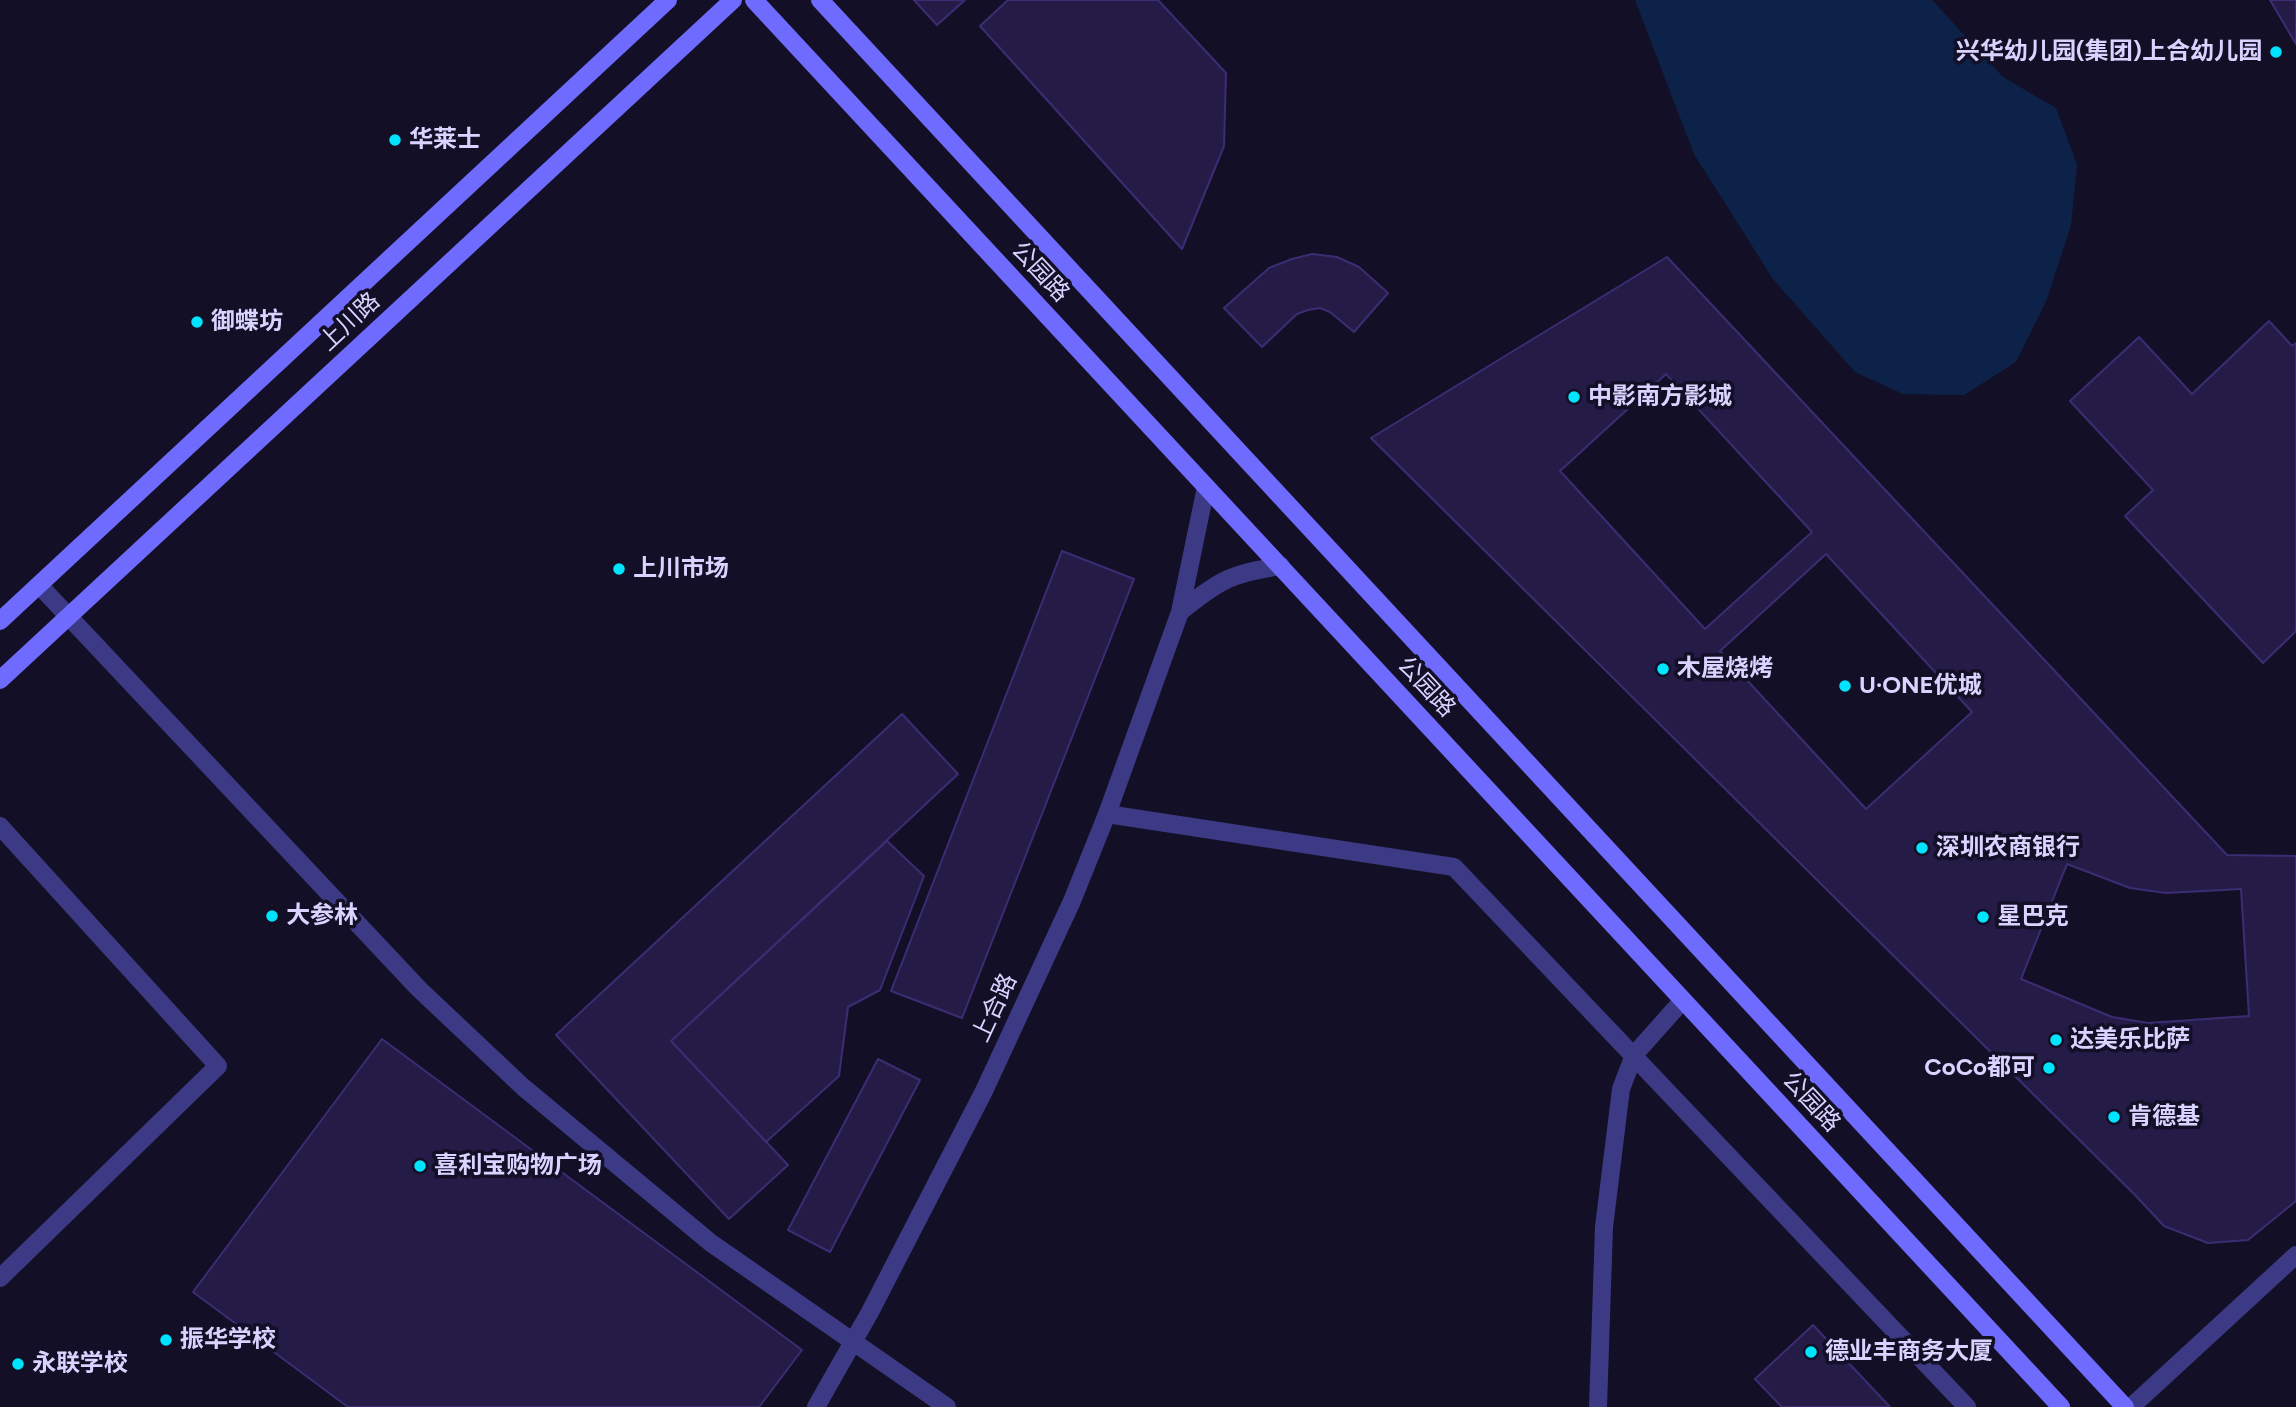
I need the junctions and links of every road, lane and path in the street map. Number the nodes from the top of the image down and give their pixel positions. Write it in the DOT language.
graph roads {
  1 [pos="668,0"];
  2 [pos="733,0"];
  3 [pos="754,0"];
  4 [pos="820,0"];
  5 [pos="1206,487"];
  6 [pos="1280,566"];
  7 [pos="39,584"];
  8 [pos="1180,612"];
  9 [pos="69,617"];
  10 [pos="0,621"];
  11 [pos="0,680"];
  12 [pos="1107,814"];
  13 [pos="0,826"];
  14 [pos="1683,1000"];
  15 [pos="1634,1055"];
  16 [pos="2296,1255"];
  17 [pos="0,1278"];
  18 [pos="853,1342"];
  19 [pos="816,1407"];
  20 [pos="947,1407"];
  21 [pos="1598,1407"];
  22 [pos="1967,1407"];
  23 [pos="2061,1407"];
  24 [pos="2125,1407"];
  25 [pos="2131,1407"];
  1 -- 7 [label="main road, 上川路"];
  2 -- 9 [label="main road, 上川路"];
  3 -- 5 [label="main road, 公园路"];
  4 -- 24 [label="main road, 公园路"];
  5 -- 6 [label="main road, 公园路"];
  5 -- 8 [label="street, 上合路"];
  6 -- 8 [label="street"];
  6 -- 14 [label="main road, 公园路"];
  7 -- 9 [label="street"];
  7 -- 10 [label="main road, 上川路"];
  8 -- 12 [label="street, 上合路"];
  9 -- 11 [label="main road, 上川路"];
  9 -- 18 [label="street"];
  12 -- 15 [label="street"];
  12 -- 18 [label="street, 上合路"];
  13 -- 17 [label="street"];
  14 -- 15 [label="street"];
  14 -- 23 [label="main road, 公园路"];
  15 -- 21 [label="street"];
  15 -- 22 [label="street"];
  16 -- 25 [label="street"];
  18 -- 19 [label="street, 上合路"];
  18 -- 20 [label="street"];
}
